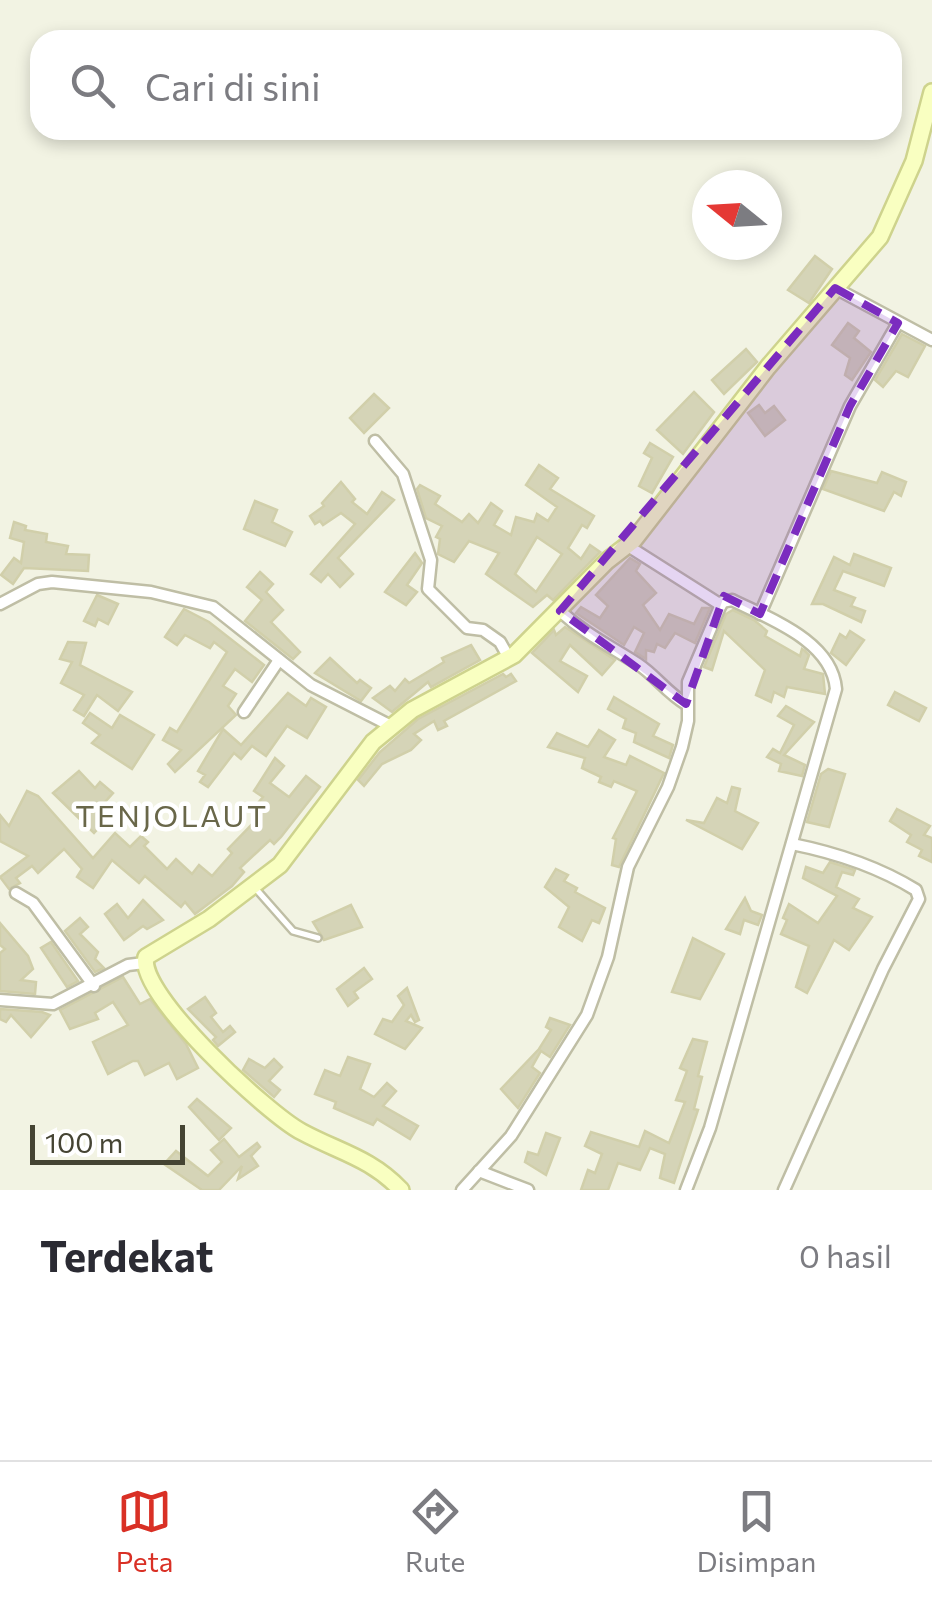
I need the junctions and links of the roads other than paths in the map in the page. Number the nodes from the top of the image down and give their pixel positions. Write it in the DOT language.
graph roads {
  1 [pos="932,92"];
  2 [pos="835,288"];
  3 [pos="898,322"];
  4 [pos="932,340"];
  5 [pos="375,441"];
  6 [pos="628,546"];
  7 [pos="0,604"];
  8 [pos="720,605"];
  9 [pos="560,611"];
  10 [pos="760,614"];
  11 [pos="508,658"];
  12 [pos="279,660"];
  13 [pos="686,704"];
  14 [pos="244,712"];
  15 [pos="392,726"];
  16 [pos="792,844"];
  17 [pos="254,887"];
  18 [pos="16,893"];
  19 [pos="318,938"];
  20 [pos="144,963"];
  21 [pos="94,986"];
  22 [pos="0,1000"];
  23 [pos="479,1170"];
  24 [pos="401,1190"];
  25 [pos="462,1190"];
  26 [pos="528,1190"];
  27 [pos="686,1190"];
  28 [pos="784,1190"];
  1 -- 2 [label="street"];
  2 -- 3 [label="street"];
  2 -- 6 [label="street"];
  3 -- 4 [label="street"];
  3 -- 10 [label="street"];
  5 -- 11 [label="street"];
  6 -- 8 [label="street"];
  6 -- 9 [label="street"];
  7 -- 12 [label="street"];
  8 -- 10 [label="street"];
  8 -- 13 [label="street"];
  9 -- 11 [label="street"];
  9 -- 13 [label="street"];
  10 -- 16 [label="street"];
  11 -- 15 [label="street"];
  12 -- 14 [label="street"];
  12 -- 15 [label="street"];
  13 -- 23 [label="street"];
  15 -- 17 [label="street"];
  16 -- 27 [label="street"];
  16 -- 28 [label="street"];
  17 -- 19 [label="lane"];
  17 -- 20 [label="street"];
  18 -- 21 [label="street"];
  20 -- 21 [label="street"];
  20 -- 24 [label="street"];
  21 -- 22 [label="street"];
  23 -- 25 [label="street"];
  23 -- 26 [label="street"];
}
